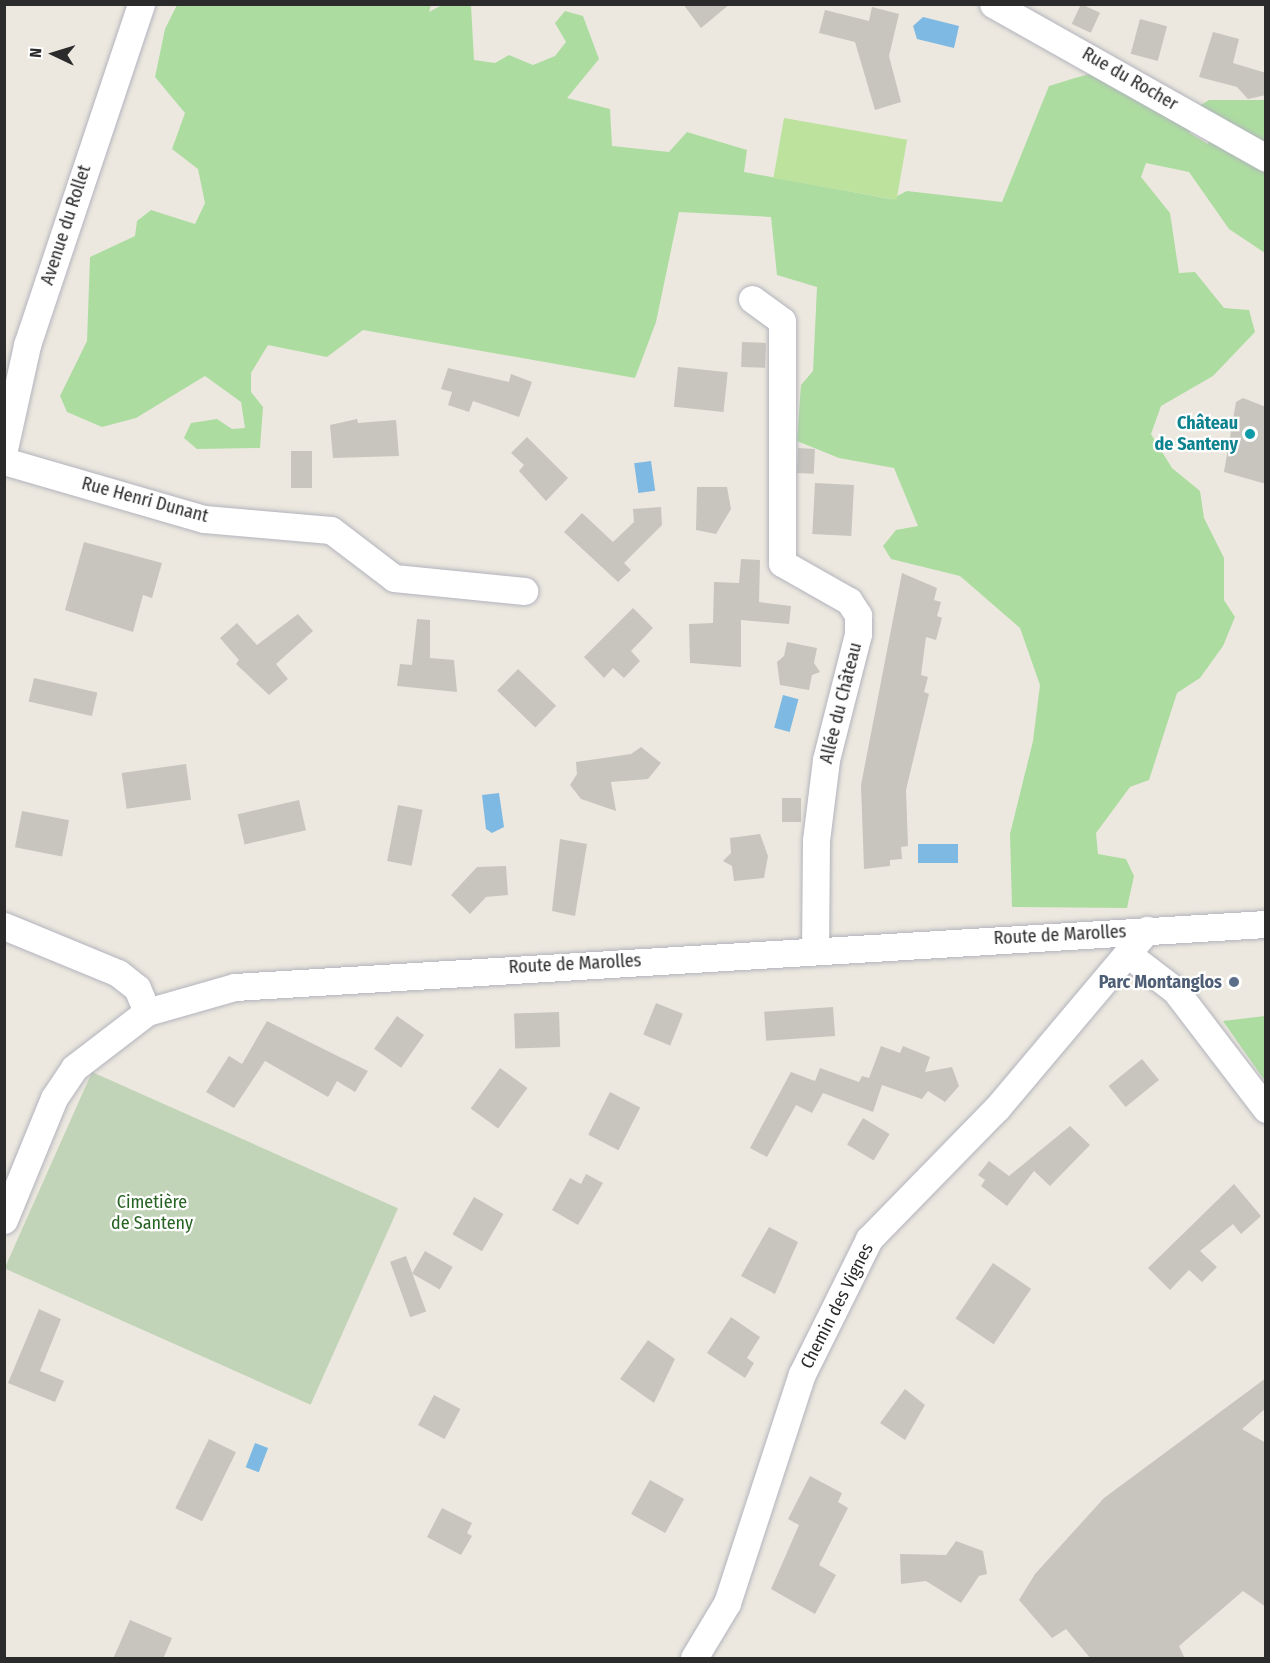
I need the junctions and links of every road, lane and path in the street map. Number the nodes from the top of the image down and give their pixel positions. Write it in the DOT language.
graph roads {
  1 [pos="141,4"];
  2 [pos="993,4"];
  3 [pos="1266,158"];
  4 [pos="752,299"];
  5 [pos="4,449"];
  6 [pos="4,461"];
  7 [pos="524,591"];
  8 [pos="1266,924"];
  9 [pos="4,926"];
  10 [pos="1147,930"];
  11 [pos="815,950"];
  12 [pos="1129,955"];
  13 [pos="147,1012"];
  14 [pos="1266,1108"];
  15 [pos="4,1220"];
  16 [pos="694,1659"];
  1 -- 5 [label="street, Avenue du Rollet"];
  2 -- 3 [label="street, Rue du Rocher"];
  4 -- 11 [label="street, Allée du Château"];
  6 -- 7 [label="street, Rue Henri Dunant"];
  8 -- 10 [label="street, Route de Marolles"];
  9 -- 13 [label="street"];
  10 -- 11 [label="street, Route de Marolles"];
  10 -- 12 [label="street, Chemin des Vignes"];
  11 -- 13 [label="street, Route de Marolles"];
  12 -- 14 [label="street"];
  12 -- 16 [label="street, Chemin des Vignes"];
  13 -- 15 [label="street, Route de Marolles"];
}
